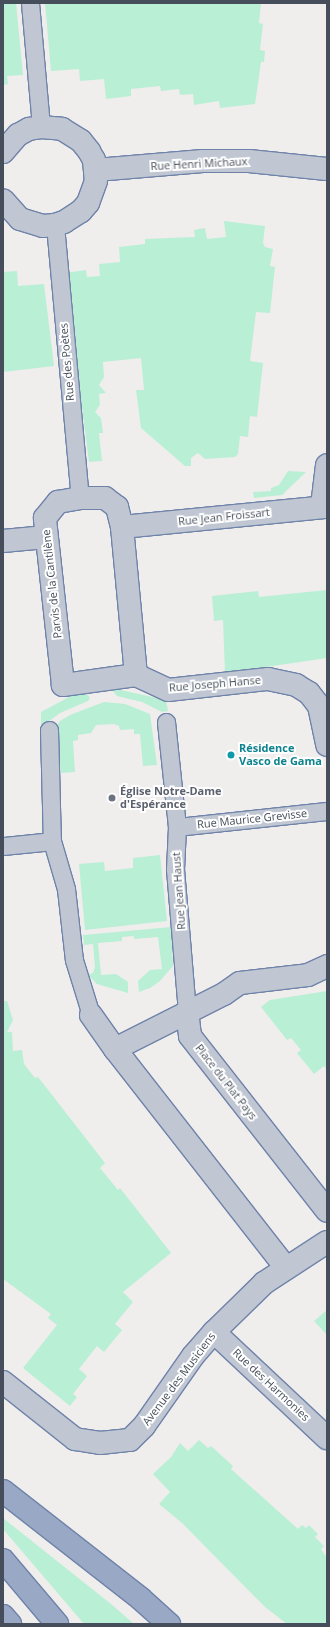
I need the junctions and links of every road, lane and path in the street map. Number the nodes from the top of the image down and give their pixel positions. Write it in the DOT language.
graph roads {
  1 [pos="30,3"];
  2 [pos="41,127"];
  3 [pos="3,152"];
  4 [pos="327,168"];
  5 [pos="96,170"];
  6 [pos="3,200"];
  7 [pos="54,225"];
  8 [pos="327,465"];
  9 [pos="80,498"];
  10 [pos="324,507"];
  11 [pos="122,527"];
  12 [pos="46,537"];
  13 [pos="3,541"];
  14 [pos="136,675"];
  15 [pos="166,722"];
  16 [pos="49,730"];
  17 [pos="327,745"];
  18 [pos="327,811"];
  19 [pos="176,827"];
  20 [pos="52,841"];
  21 [pos="3,846"];
  22 [pos="327,966"];
  23 [pos="187,1011"];
  24 [pos="91,1015"];
  25 [pos="115,1049"];
  26 [pos="327,1211"];
  27 [pos="327,1242"];
  28 [pos="286,1268"];
  29 [pos="214,1332"];
  30 [pos="3,1382"];
  31 [pos="327,1438"];
  32 [pos="3,1491"];
  33 [pos="3,1560"];
  34 [pos="3,1616"];
  35 [pos="10,1624"];
  36 [pos="57,1624"];
  37 [pos="169,1624"];
  1 -- 2 [label="street"];
  2 -- 3 [label="street"];
  2 -- 5 [label="street"];
  4 -- 5 [label="street, Rue Henri Michaux"];
  5 -- 7 [label="street"];
  6 -- 7 [label="street"];
  7 -- 9 [label="street, Rue des Poètes"];
  8 -- 10 [label="street"];
  9 -- 11 [label="street, Parvis de la Cantilène"];
  9 -- 12 [label="street, Parvis de la Cantilène"];
  10 -- 11 [label="street, Rue Jean Froissart"];
  11 -- 14 [label="street, Parvis de la Cantilène"];
  12 -- 13 [label="street"];
  12 -- 14 [label="street, Parvis de la Cantilène"];
  14 -- 17 [label="street, Rue Joseph Hanse"];
  15 -- 19 [label="street, Rue Jean Haust"];
  16 -- 20 [label="street"];
  18 -- 19 [label="street, Rue Maurice Grevisse"];
  19 -- 23 [label="street, Rue Jean Haust"];
  20 -- 21 [label="street"];
  20 -- 24 [label="street"];
  22 -- 23 [label="street"];
  23 -- 25 [label="street"];
  23 -- 26 [label="street, Place du Plat Pays"];
  24 -- 25 [label="street"];
  25 -- 28 [label="street"];
  27 -- 28 [label="street, Avenue des Musiciens"];
  28 -- 29 [label="street, Avenue des Musiciens"];
  29 -- 30 [label="street, Avenue des Musiciens"];
  29 -- 31 [label="street, Rue des Harmonies"];
  32 -- 37 [label="highway"];
  33 -- 36 [label="highway"];
  34 -- 35 [label="highway"];
}
